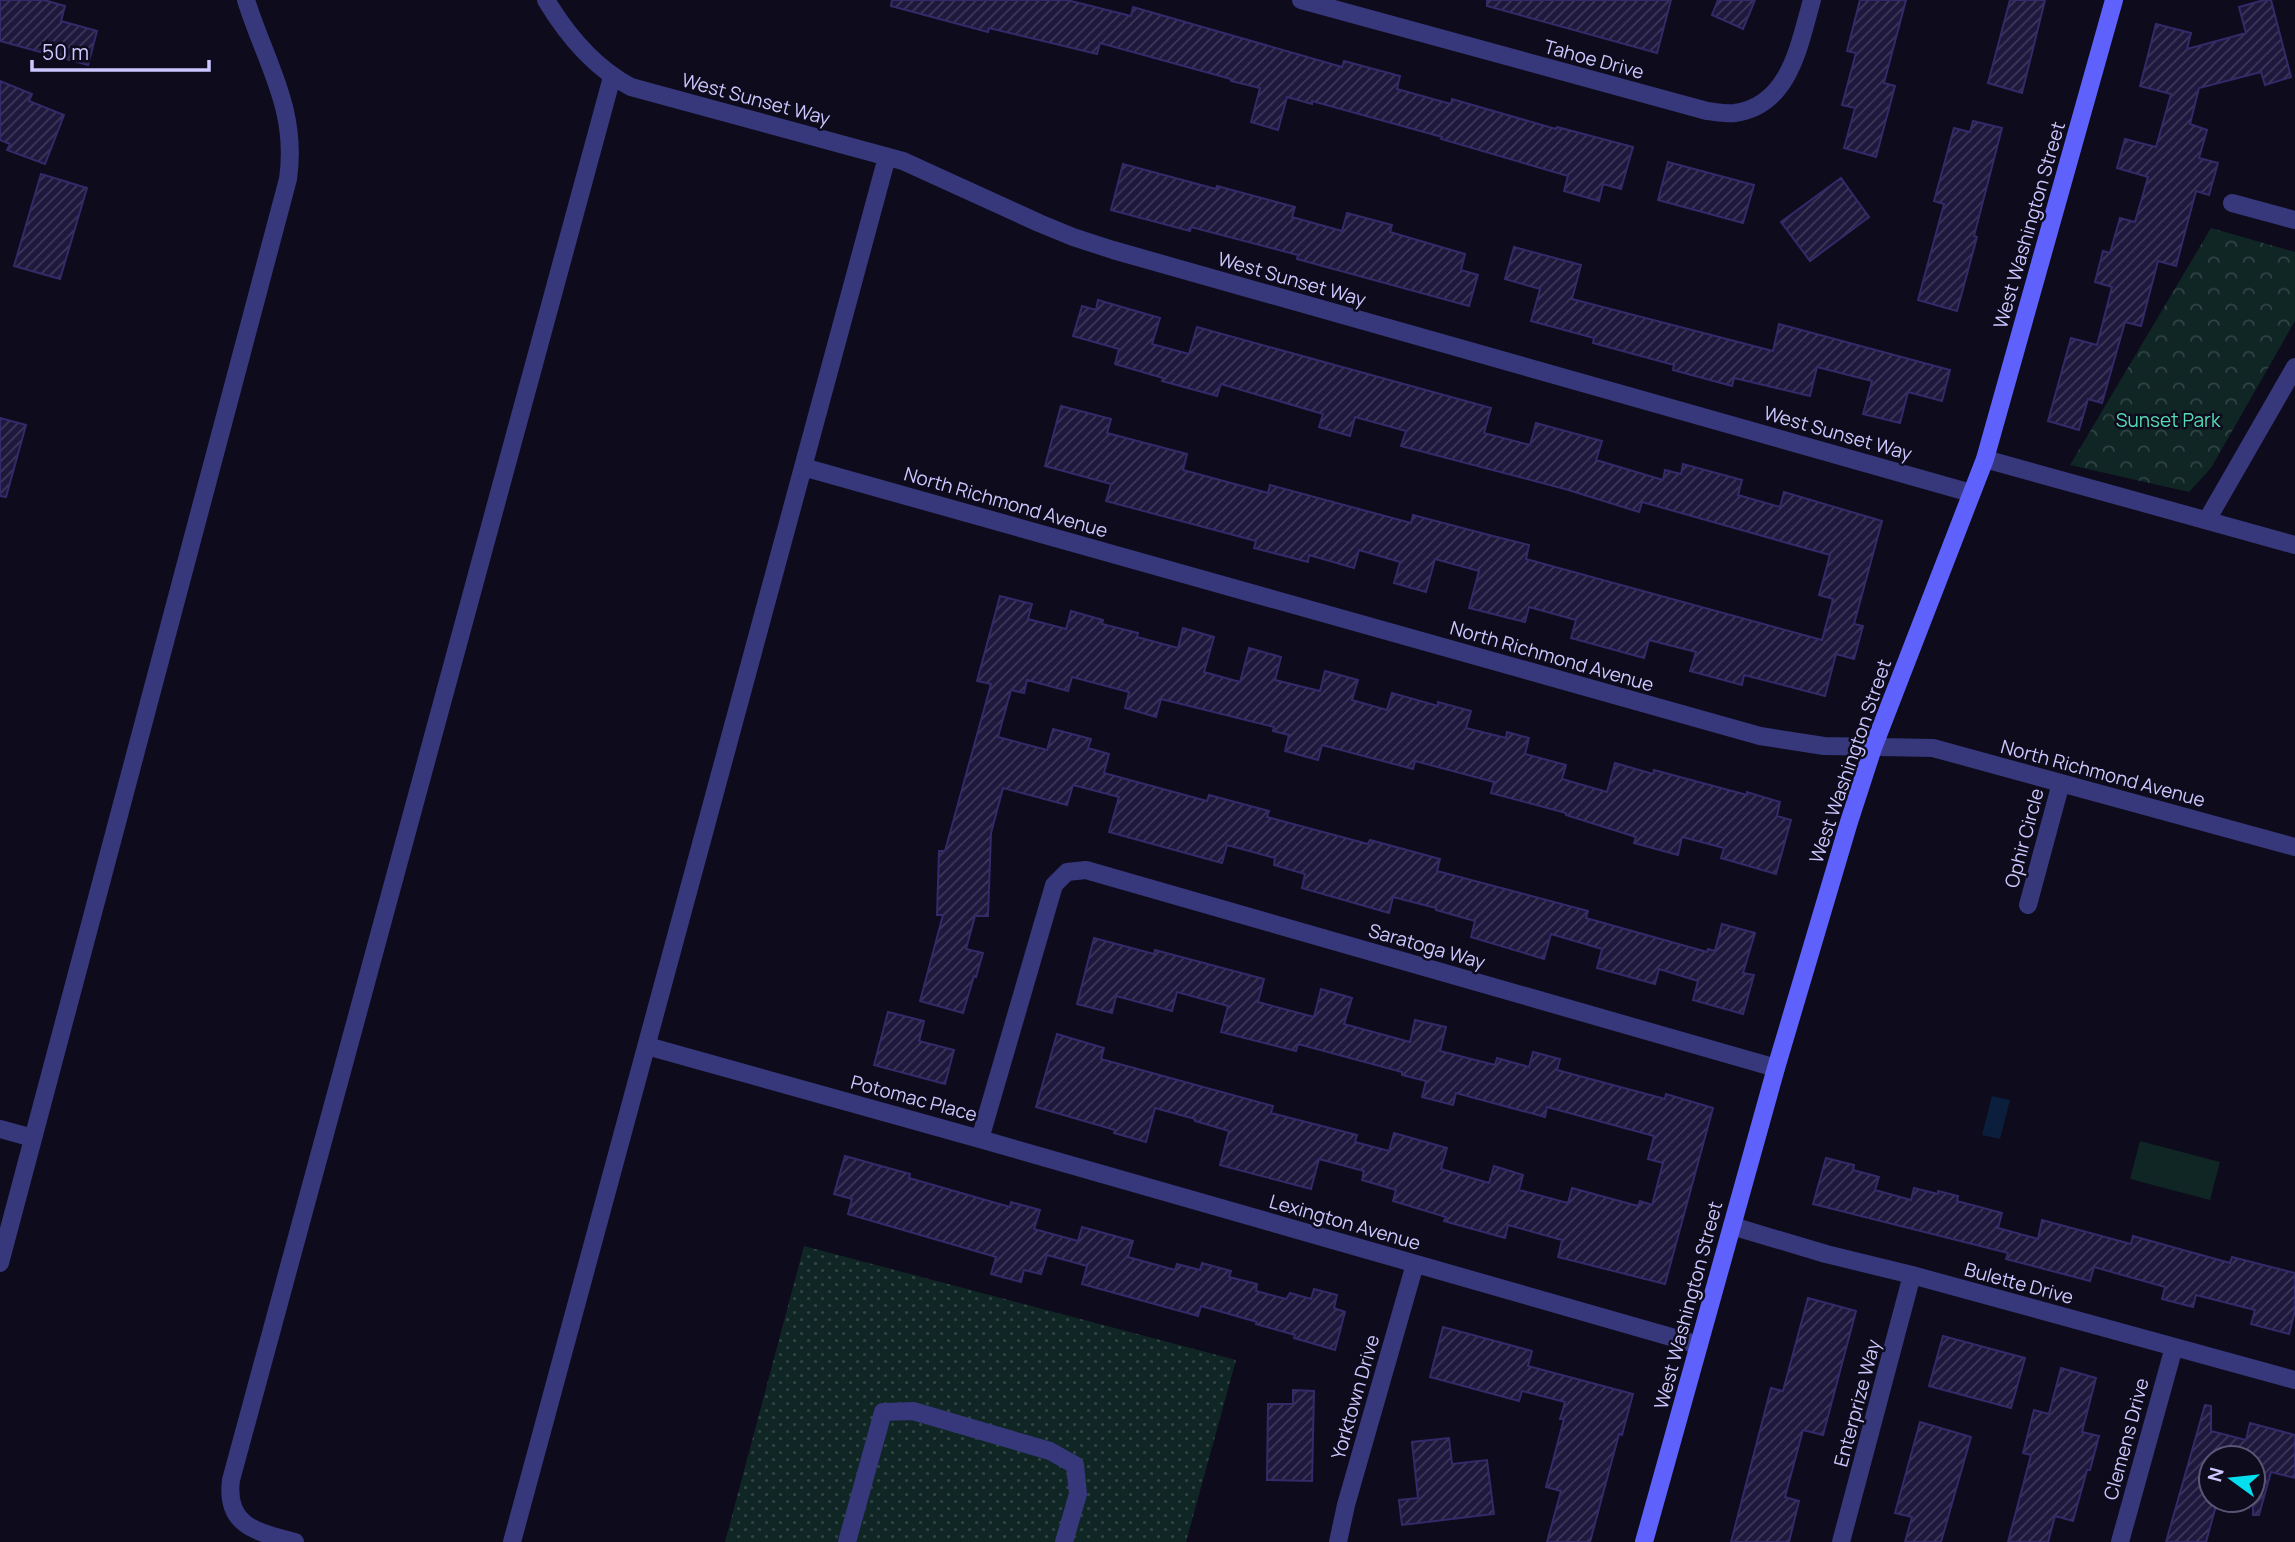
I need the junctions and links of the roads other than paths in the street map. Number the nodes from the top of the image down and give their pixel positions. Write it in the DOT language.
graph roads {
  1 [pos="246,0"];
  2 [pos="546,0"];
  3 [pos="1301,0"];
  4 [pos="1812,0"];
  5 [pos="2115,0"];
  6 [pos="612,78"];
  7 [pos="887,157"];
  8 [pos="2232,203"];
  9 [pos="2295,220"];
  10 [pos="2295,367"];
  11 [pos="1985,459"];
  12 [pos="803,467"];
  13 [pos="1971,492"];
  14 [pos="2207,520"];
  15 [pos="2295,545"];
  16 [pos="1873,748"];
  17 [pos="2061,783"];
  18 [pos="2295,847"];
  19 [pos="1067,872"];
  20 [pos="2028,905"];
  21 [pos="647,1046"];
  22 [pos="1776,1068"];
  23 [pos="0,1129"];
  24 [pos="33,1138"];
  25 [pos="980,1139"];
  26 [pos="1732,1226"];
  27 [pos="0,1263"];
  28 [pos="1415,1264"];
  29 [pos="1912,1275"];
  30 [pos="1699,1345"];
  31 [pos="2174,1347"];
  32 [pos="2295,1380"];
  33 [pos="295,1542"];
  34 [pos="512,1542"];
  35 [pos="847,1542"];
  36 [pos="1065,1542"];
  37 [pos="1338,1542"];
  38 [pos="1644,1542"];
  39 [pos="1841,1542"];
  40 [pos="2120,1542"];
  1 -- 24 [label="street"];
  2 -- 6 [label="street"];
  3 -- 4 [label="street, Tahoe Drive"];
  5 -- 11 [label="street, West Washington Street"];
  6 -- 7 [label="street, West Sunset Way"];
  6 -- 33 [label="street"];
  7 -- 12 [label="street"];
  7 -- 13 [label="street, West Sunset Way"];
  8 -- 9 [label="street"];
  10 -- 14 [label="street"];
  11 -- 13 [label="street, West Washington Street"];
  11 -- 14 [label="street"];
  12 -- 16 [label="street, North Richmond Avenue"];
  12 -- 21 [label="street"];
  13 -- 16 [label="street, West Washington Street"];
  14 -- 15 [label="street"];
  16 -- 17 [label="street, North Richmond Avenue"];
  16 -- 22 [label="street, West Washington Street"];
  17 -- 18 [label="street, North Richmond Avenue"];
  17 -- 20 [label="street, Ophir Circle"];
  19 -- 22 [label="street, Saratoga Way"];
  19 -- 25 [label="street, Potomac Place"];
  21 -- 25 [label="street, Potomac Place"];
  21 -- 34 [label="street"];
  22 -- 26 [label="street, West Washington Street"];
  23 -- 24 [label="street"];
  24 -- 27 [label="street"];
  25 -- 28 [label="street, Lexington Avenue"];
  26 -- 29 [label="street, Bulette Drive"];
  26 -- 30 [label="street, West Washington Street"];
  28 -- 30 [label="street, Lexington Avenue"];
  28 -- 37 [label="street, Yorktown Drive"];
  29 -- 31 [label="street, Bulette Drive"];
  29 -- 39 [label="street, Enterprize Way"];
  30 -- 38 [label="street, West Washington Street"];
  31 -- 32 [label="street, Bulette Drive"];
  31 -- 40 [label="street, Clemens Drive"];
  35 -- 36 [label="street"];
}
